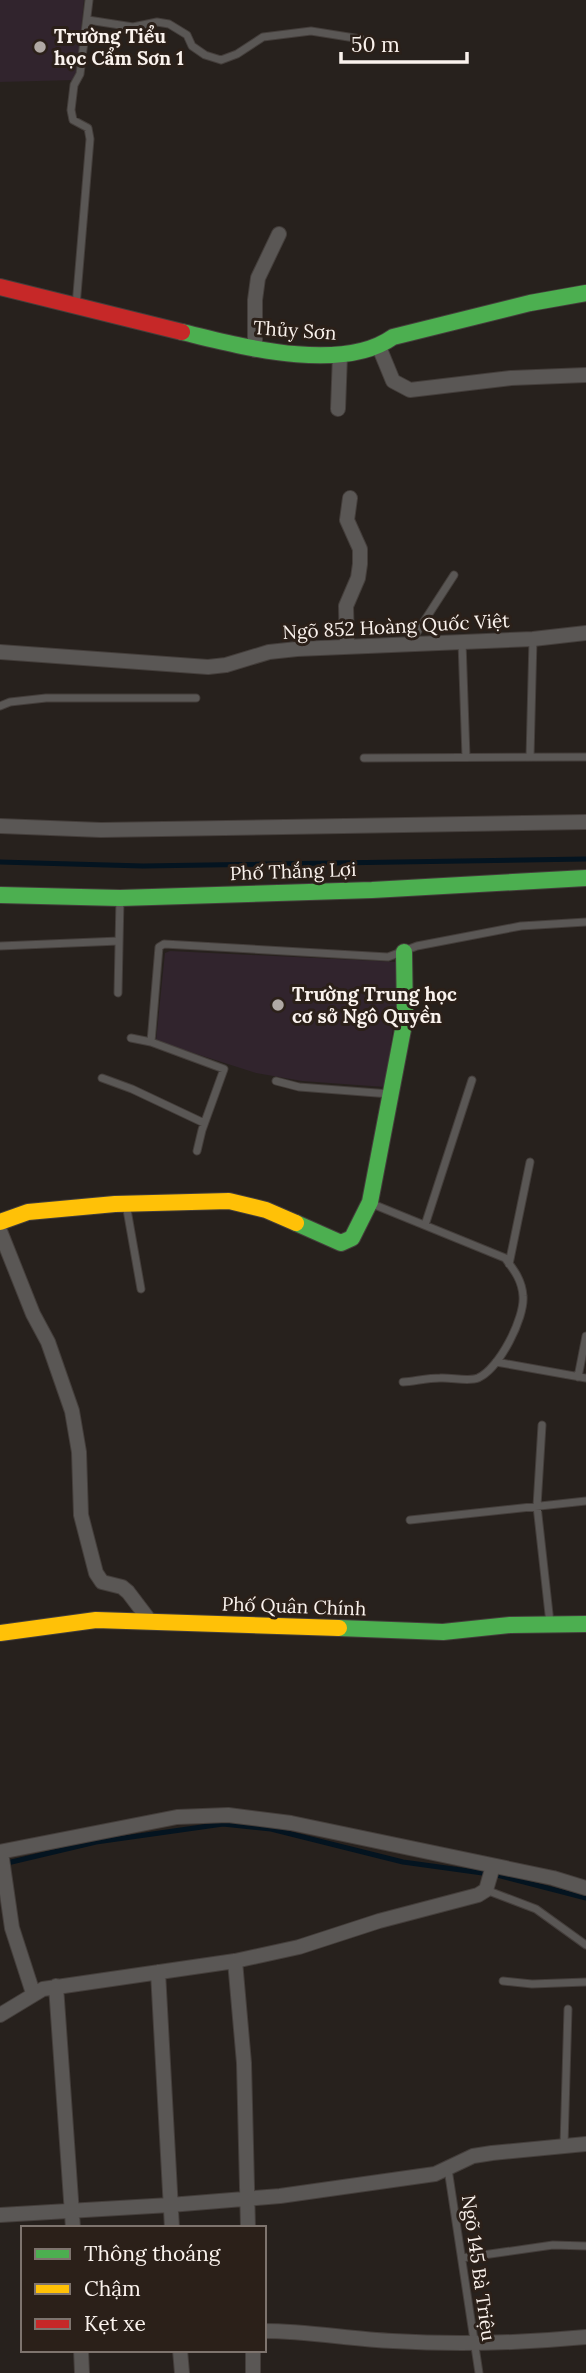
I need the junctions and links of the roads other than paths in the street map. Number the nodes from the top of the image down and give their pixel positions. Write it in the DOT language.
graph roads {
  1 [pos="89,0"];
  2 [pos="88,20"];
  3 [pos="361,39"];
  4 [pos="279,234"];
  5 [pos="0,287"];
  6 [pos="586,293"];
  7 [pos="76,306"];
  8 [pos="379,347"];
  9 [pos="255,350"];
  10 [pos="340,355"];
  11 [pos="586,375"];
  12 [pos="338,410"];
  13 [pos="350,498"];
  14 [pos="454,575"];
  15 [pos="586,633"];
  16 [pos="533,639"];
  17 [pos="462,641"];
  18 [pos="410,644"];
  19 [pos="347,646"];
  20 [pos="0,652"];
  21 [pos="195,698"];
  22 [pos="0,706"];
  23 [pos="467,757"];
  24 [pos="530,757"];
  25 [pos="586,757"];
  26 [pos="364,758"];
  27 [pos="586,822"];
  28 [pos="0,826"];
  29 [pos="586,878"];
  30 [pos="0,895"];
  31 [pos="120,898"];
  32 [pos="586,922"];
  33 [pos="119,941"];
  34 [pos="0,946"];
  35 [pos="404,952"];
  36 [pos="118,993"];
  37 [pos="131,1038"];
  38 [pos="151,1042"];
  39 [pos="102,1078"];
  40 [pos="472,1080"];
  41 [pos="276,1082"];
  42 [pos="390,1094"];
  43 [pos="204,1123"];
  44 [pos="197,1151"];
  45 [pos="530,1162"];
  46 [pos="370,1202"];
  47 [pos="126,1203"];
  48 [pos="0,1222"];
  49 [pos="425,1225"];
  50 [pos="0,1231"];
  51 [pos="509,1264"];
  52 [pos="141,1289"];
  53 [pos="586,1336"];
  54 [pos="496,1362"];
  55 [pos="582,1377"];
  56 [pos="403,1382"];
  57 [pos="542,1425"];
  58 [pos="586,1501"];
  59 [pos="537,1506"];
  60 [pos="410,1520"];
  61 [pos="150,1621"];
  62 [pos="550,1624"];
  63 [pos="586,1624"];
  64 [pos="0,1633"];
  65 [pos="2,1858"];
  66 [pos="491,1876"];
  67 [pos="586,1888"];
  68 [pos="586,1945"];
  69 [pos="235,1961"];
  70 [pos="158,1972"];
  71 [pos="503,1981"];
  72 [pos="586,1982"];
  73 [pos="56,1986"];
  74 [pos="33,1993"];
  75 [pos="568,2009"];
  76 [pos="0,2015"];
  77 [pos="586,2144"];
  78 [pos="564,2145"];
  79 [pos="448,2169"];
  80 [pos="247,2199"];
  81 [pos="170,2205"];
  82 [pos="72,2210"];
  83 [pos="0,2215"];
  84 [pos="73,2226"];
  85 [pos="172,2226"];
  86 [pos="248,2226"];
  87 [pos="586,2246"];
  88 [pos="462,2258"];
  89 [pos="266,2331"];
  90 [pos="586,2337"];
  91 [pos="474,2343"];
  92 [pos="81,2352"];
  93 [pos="180,2352"];
  94 [pos="253,2352"];
  95 [pos="82,2373"];
  96 [pos="182,2373"];
  97 [pos="253,2373"];
  98 [pos="479,2373"];
  1 -- 2 [label="lane"];
  2 -- 3 [label="lane"];
  2 -- 7 [label="lane"];
  4 -- 9 [label="street"];
  5 -- 7 [label="street, Thủy Sơn"];
  6 -- 8 [label="street, Thủy Sơn"];
  7 -- 9 [label="street, Thủy Sơn"];
  8 -- 10 [label="street, Thủy Sơn"];
  8 -- 11 [label="street"];
  9 -- 10 [label="street, Thủy Sơn"];
  10 -- 12 [label="street"];
  13 -- 19 [label="street"];
  14 -- 18 [label="lane"];
  15 -- 16 [label="street, Ngõ 852 Hoàng Quốc Việt"];
  16 -- 17 [label="street, Ngõ 852 Hoàng Quốc Việt"];
  16 -- 24 [label="lane"];
  17 -- 18 [label="street, Ngõ 852 Hoàng Quốc Việt"];
  17 -- 23 [label="lane"];
  18 -- 19 [label="street, Ngõ 852 Hoàng Quốc Việt"];
  19 -- 20 [label="street, Ngõ 852 Hoàng Quốc Việt"];
  21 -- 22 [label="lane"];
  23 -- 24 [label="lane"];
  23 -- 26 [label="lane"];
  24 -- 25 [label="lane"];
  27 -- 28 [label="street"];
  29 -- 31 [label="street, Phố Thắng Lợi"];
  30 -- 31 [label="street, Phố Thắng Lợi"];
  31 -- 33 [label="lane"];
  32 -- 35 [label="lane"];
  33 -- 34 [label="lane"];
  33 -- 36 [label="lane"];
  35 -- 38 [label="lane"];
  35 -- 42 [label="street"];
  37 -- 38 [label="lane"];
  38 -- 43 [label="lane"];
  39 -- 43 [label="lane"];
  40 -- 49 [label="lane"];
  41 -- 42 [label="lane"];
  42 -- 46 [label="street"];
  43 -- 44 [label="lane"];
  45 -- 51 [label="lane"];
  46 -- 47 [label="street"];
  46 -- 49 [label="lane"];
  47 -- 48 [label="street"];
  47 -- 52 [label="lane"];
  49 -- 51 [label="lane"];
  50 -- 61 [label="street"];
  51 -- 54 [label="lane"];
  53 -- 55 [label="lane"];
  54 -- 55 [label="lane"];
  54 -- 56 [label="lane"];
  57 -- 59 [label="lane"];
  58 -- 59 [label="lane"];
  59 -- 60 [label="lane"];
  59 -- 62 [label="lane"];
  61 -- 62 [label="street, Phố Quân Chính"];
  61 -- 64 [label="street, Phố Quân Chính"];
  62 -- 63 [label="street, Phố Quân Chính"];
  65 -- 66 [label="street"];
  65 -- 74 [label="street"];
  66 -- 67 [label="street"];
  66 -- 68 [label="lane"];
  66 -- 69 [label="street"];
  69 -- 70 [label="street"];
  69 -- 80 [label="street"];
  70 -- 73 [label="street"];
  70 -- 81 [label="street"];
  71 -- 72 [label="lane"];
  73 -- 74 [label="street"];
  73 -- 82 [label="street"];
  74 -- 76 [label="street"];
  75 -- 78 [label="lane"];
  77 -- 78 [label="street"];
  78 -- 79 [label="street"];
  79 -- 80 [label="street"];
  79 -- 88 [label="lane, Ngõ 145 Bà Triệu"];
  80 -- 81 [label="street"];
  80 -- 86 [label="street"];
  81 -- 82 [label="street"];
  81 -- 85 [label="street"];
  82 -- 83 [label="street"];
  82 -- 84 [label="street"];
  87 -- 88 [label="lane"];
  88 -- 91 [label="lane, Ngõ 145 Bà Triệu"];
  89 -- 91 [label="street"];
  90 -- 91 [label="street"];
  91 -- 98 [label="lane, Ngõ 145 Bà Triệu"];
  92 -- 95 [label="street"];
  93 -- 96 [label="street"];
  94 -- 97 [label="street"];
}
